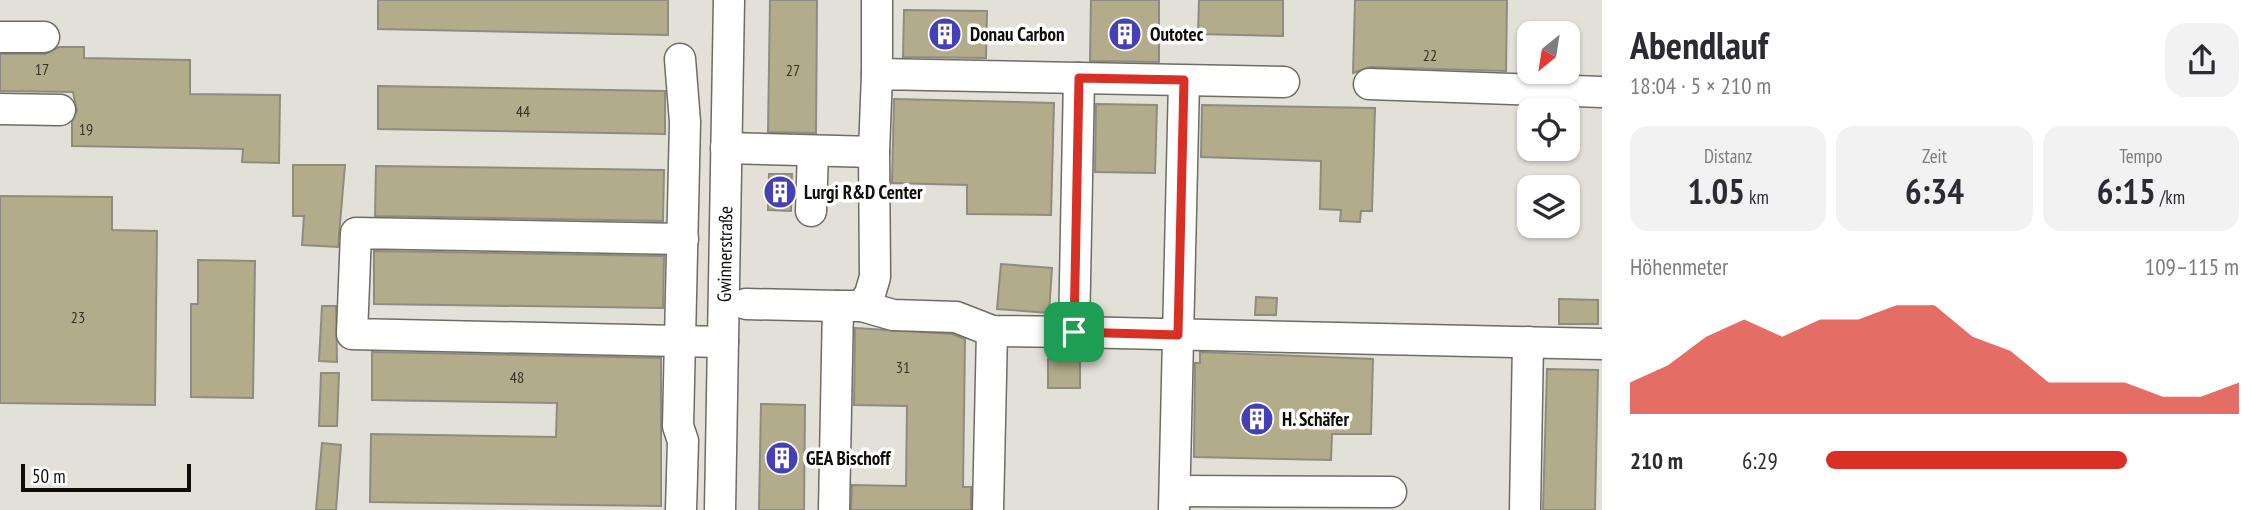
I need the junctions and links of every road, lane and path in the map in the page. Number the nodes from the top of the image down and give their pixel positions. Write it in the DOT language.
graph roads {
  1 [pos="729,0"];
  2 [pos="877,0"];
  3 [pos="0,37"];
  4 [pos="44,37"];
  5 [pos="877,74"];
  6 [pos="1079,78"];
  7 [pos="727,80"];
  8 [pos="1184,80"];
  9 [pos="1284,82"];
  10 [pos="1370,84"];
  11 [pos="1602,92"];
  12 [pos="0,108"];
  13 [pos="60,110"];
  14 [pos="726,148"];
  15 [pos="813,150"];
  16 [pos="874,152"];
  17 [pos="811,211"];
  18 [pos="682,239"];
  19 [pos="746,304"];
  20 [pos="850,306"];
  21 [pos="992,331"];
  22 [pos="1074,332"];
  23 [pos="1178,335"];
  24 [pos="680,340"];
  25 [pos="723,342"];
  26 [pos="1528,342"];
  27 [pos="1602,344"];
  28 [pos="1391,492"];
  29 [pos="1175,500"];
  30 [pos="681,510"];
  31 [pos="720,510"];
  32 [pos="834,510"];
  33 [pos="988,510"];
  34 [pos="1525,510"];
  1 -- 7 [label="street, Gwinnerstraße"];
  2 -- 5 [label="street"];
  3 -- 4 [label="street"];
  5 -- 6 [label="street"];
  5 -- 16 [label="street"];
  6 -- 8 [label="street"];
  6 -- 22 [label="street"];
  7 -- 14 [label="street, Gwinnerstraße"];
  7 -- 18 [label="street"];
  8 -- 9 [label="street"];
  8 -- 23 [label="street"];
  10 -- 11 [label="street"];
  12 -- 13 [label="street"];
  14 -- 15 [label="street"];
  14 -- 25 [label="street, Gwinnerstraße"];
  15 -- 16 [label="street"];
  15 -- 17 [label="street"];
  16 -- 20 [label="street"];
  18 -- 24 [label="street"];
  18 -- 24 [label="street"];
  19 -- 20 [label="street"];
  20 -- 21 [label="street"];
  20 -- 32 [label="street"];
  21 -- 22 [label="street"];
  21 -- 33 [label="street"];
  22 -- 23 [label="street"];
  23 -- 26 [label="street"];
  23 -- 29 [label="street"];
  24 -- 25 [label="street"];
  24 -- 30 [label="street"];
  25 -- 31 [label="street, Gwinnerstraße"];
  26 -- 27 [label="street"];
  26 -- 34 [label="street"];
  28 -- 29 [label="street"];
}
